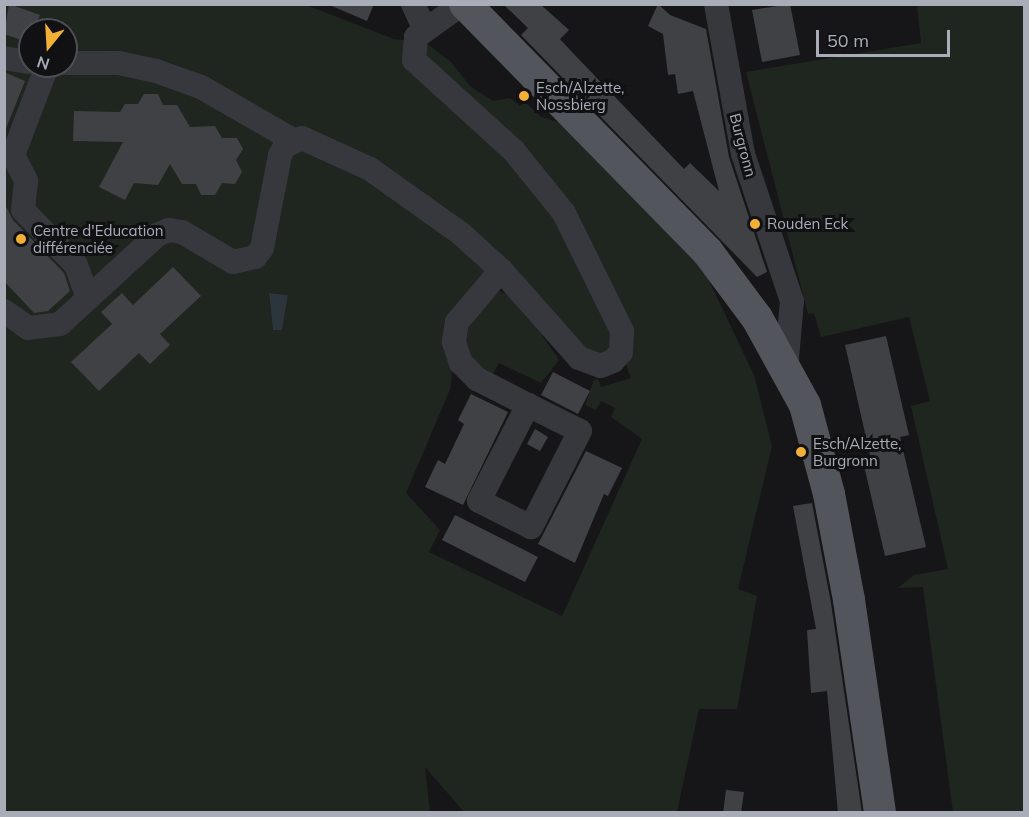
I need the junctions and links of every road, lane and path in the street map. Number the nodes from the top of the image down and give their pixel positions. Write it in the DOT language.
graph roads {
  1 [pos="413,4"];
  2 [pos="463,4"];
  3 [pos="716,4"];
  4 [pos="424,28"];
  5 [pos="78,63"];
  6 [pos="42,78"];
  7 [pos="293,140"];
  8 [pos="501,270"];
  9 [pos="786,281"];
  10 [pos="88,298"];
  11 [pos="4,311"];
  12 [pos="771,322"];
  13 [pos="528,405"];
  14 [pos="880,813"];
  1 -- 4 [label="street"];
  2 -- 4 [label="street"];
  2 -- 12 [label="main road"];
  3 -- 9 [label="street, Burgronn"];
  4 -- 8 [label="street"];
  5 -- 7 [label="street"];
  6 -- 10 [label="street"];
  7 -- 8 [label="street"];
  7 -- 10 [label="street"];
  8 -- 13 [label="street"];
  9 -- 12 [label="street, Burgronn"];
  9 -- 12 [label="street"];
  10 -- 11 [label="street"];
  12 -- 14 [label="main road"];
  13 -- 13 [label="street"];
}
